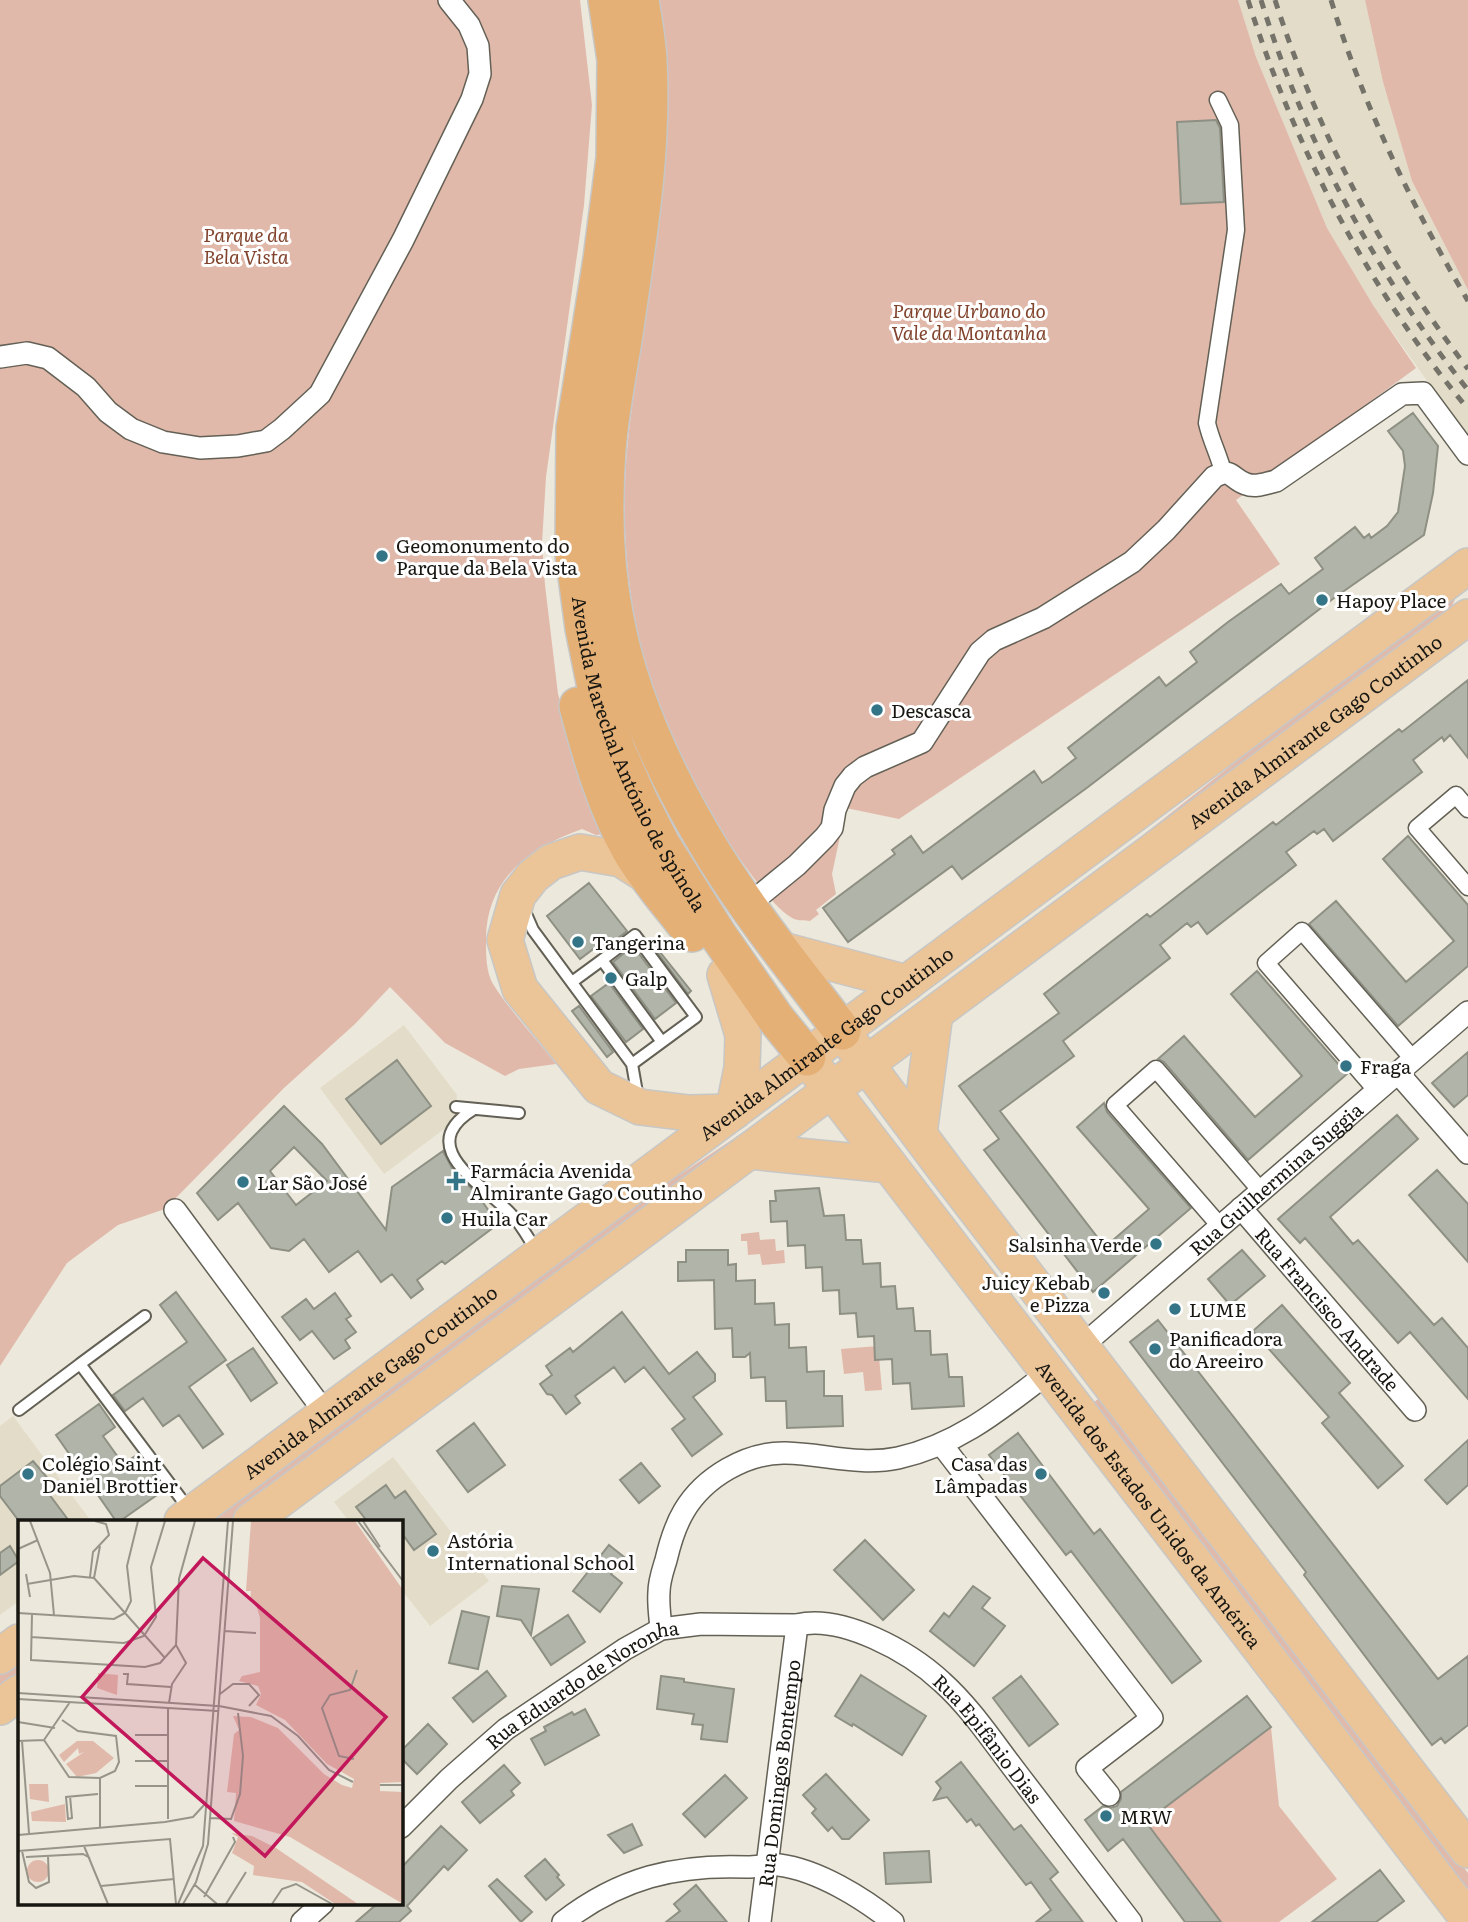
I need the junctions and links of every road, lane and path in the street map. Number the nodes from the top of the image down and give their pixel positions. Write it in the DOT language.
graph roads {
  1 [pos="449,0"];
  2 [pos="607,0"];
  3 [pos="640,0"];
  4 [pos="1217,100"];
  5 [pos="0,357"];
  6 [pos="575,428"];
  7 [pos="1468,454"];
  8 [pos="1223,472"];
  9 [pos="1468,566"];
  10 [pos="1465,621"];
  11 [pos="1468,809"];
  12 [pos="646,875"];
  13 [pos="1468,887"];
  14 [pos="518,895"];
  15 [pos="748,905"];
  16 [pos="782,950"];
  17 [pos="602,960"];
  18 [pos="725,975"];
  19 [pos="572,982"];
  20 [pos="907,982"];
  21 [pos="1468,1012"];
  22 [pos="935,1013"];
  23 [pos="776,1019"];
  24 [pos="842,1031"];
  25 [pos="662,1042"];
  26 [pos="807,1057"];
  27 [pos="632,1064"];
  28 [pos="867,1064"];
  29 [pos="1405,1066"];
  30 [pos="832,1090"];
  31 [pos="1377,1091"];
  32 [pos="456,1107"];
  33 [pos="640,1107"];
  34 [pos="474,1109"];
  35 [pos="733,1112"];
  36 [pos="519,1113"];
  37 [pos="919,1134"];
  38 [pos="749,1151"];
  39 [pos="1468,1153"];
  40 [pos="889,1165"];
  41 [pos="1261,1191"];
  42 [pos="1241,1208"];
  43 [pos="175,1210"];
  44 [pos="1220,1226"];
  45 [pos="540,1255"];
  46 [pos="145,1316"];
  47 [pos="1082,1346"];
  48 [pos="80,1364"];
  49 [pos="1049,1372"];
  50 [pos="19,1410"];
  51 [pos="1415,1410"];
  52 [pos="326,1414"];
  53 [pos="942,1445"];
  54 [pos="187,1517"];
  55 [pos="252,1520"];
  56 [pos="797,1625"];
  57 [pos="661,1629"];
  58 [pos="18,1643"];
  59 [pos="0,1656"];
  60 [pos="18,1694"];
  61 [pos="0,1707"];
  62 [pos="1109,1795"];
  63 [pos="402,1826"];
  64 [pos="1468,1850"];
  65 [pos="767,1866"];
  66 [pos="322,1904"];
  67 [pos="1468,1919"];
  68 [pos="302,1922"];
  69 [pos="563,1922"];
  70 [pos="760,1922"];
  71 [pos="893,1922"];
  72 [pos="1130,1922"];
  1 -- 5 [label="street"];
  2 -- 6 [label="highway, Avenida Marechal António de Spínola"];
  3 -- 15 [label="highway, Avenida Marechal António de Spínola"];
  4 -- 8 [label="street"];
  6 -- 12 [label="highway"];
  6 -- 23 [label="highway, Avenida Marechal António de Spínola"];
  7 -- 8 [label="street"];
  8 -- 15 [label="street"];
  9 -- 20 [label="main road, Avenida Almirante Gago Coutinho"];
  10 -- 22 [label="main road, Avenida Almirante Gago Coutinho"];
  11 -- 13 [label="street"];
  12 -- 14 [label="main road"];
  12 -- 18 [label="highway"];
  14 -- 19 [label="lane"];
  14 -- 33 [label="main road"];
  15 -- 16 [label="highway, Avenida Marechal António de Spínola"];
  16 -- 20 [label="main road"];
  16 -- 24 [label="highway, Avenida Marechal António de Spínola"];
  17 -- 19 [label="lane"];
  17 -- 25 [label="lane"];
  17 -- 25 [label="lane"];
  18 -- 23 [label="highway"];
  18 -- 35 [label="main road"];
  19 -- 27 [label="lane"];
  20 -- 24 [label="main road, Avenida Almirante Gago Coutinho"];
  21 -- 29 [label="street, Rua Guilhermina Suggia"];
  22 -- 28 [label="main road, Avenida Almirante Gago Coutinho"];
  22 -- 37 [label="main road"];
  23 -- 26 [label="highway, Avenida Marechal António de Spínola"];
  24 -- 26 [label="main road, Avenida Almirante Gago Coutinho"];
  24 -- 28 [label="main road"];
  25 -- 27 [label="lane"];
  26 -- 30 [label="main road, Avenida dos Estados Unidos da América"];
  26 -- 35 [label="main road, Avenida Almirante Gago Coutinho"];
  27 -- 33 [label="lane"];
  28 -- 30 [label="main road, Avenida Almirante Gago Coutinho"];
  28 -- 37 [label="main road"];
  29 -- 31 [label="street, Rua Guilhermina Suggia"];
  29 -- 31 [label="street"];
  29 -- 39 [label="street"];
  30 -- 38 [label="main road, Avenida Almirante Gago Coutinho"];
  30 -- 40 [label="main road, Avenida dos Estados Unidos da América"];
  31 -- 41 [label="street, Rua Guilhermina Suggia"];
  32 -- 34 [label="lane"];
  33 -- 35 [label="main road"];
  34 -- 36 [label="lane"];
  34 -- 45 [label="lane"];
  35 -- 45 [label="main road, Avenida Almirante Gago Coutinho"];
  37 -- 47 [label="main road"];
  38 -- 40 [label="main road"];
  38 -- 55 [label="main road, Avenida Almirante Gago Coutinho"];
  40 -- 49 [label="main road, Avenida dos Estados Unidos da América"];
  41 -- 42 [label="street, Rua Guilhermina Suggia"];
  41 -- 44 [label="street"];
  42 -- 44 [label="street, Rua Guilhermina Suggia"];
  42 -- 51 [label="street, Rua Francisco Andrade"];
  43 -- 52 [label="street"];
  44 -- 47 [label="street, Rua Guilhermina Suggia"];
  45 -- 52 [label="main road, Avenida Almirante Gago Coutinho"];
  46 -- 48 [label="lane"];
  47 -- 49 [label="main road"];
  47 -- 64 [label="main road"];
  48 -- 50 [label="lane"];
  48 -- 54 [label="lane"];
  49 -- 53 [label="street"];
  49 -- 67 [label="main road, Avenida dos Estados Unidos da América"];
  52 -- 54 [label="main road, Avenida Almirante Gago Coutinho"];
  53 -- 57 [label="street"];
  53 -- 62 [label="street"];
  56 -- 57 [label="street, Rua Eduardo de Noronha"];
  56 -- 65 [label="street, Rua Domingos Bontempo"];
  56 -- 72 [label="street, Rua Epifânio Dias"];
  57 -- 63 [label="street, Rua Eduardo de Noronha"];
  58 -- 59 [label="main road"];
  60 -- 61 [label="main road"];
  65 -- 69 [label="street"];
  65 -- 70 [label="street, Rua Domingos Bontempo"];
  65 -- 71 [label="street"];
  66 -- 68 [label="street"];
}
